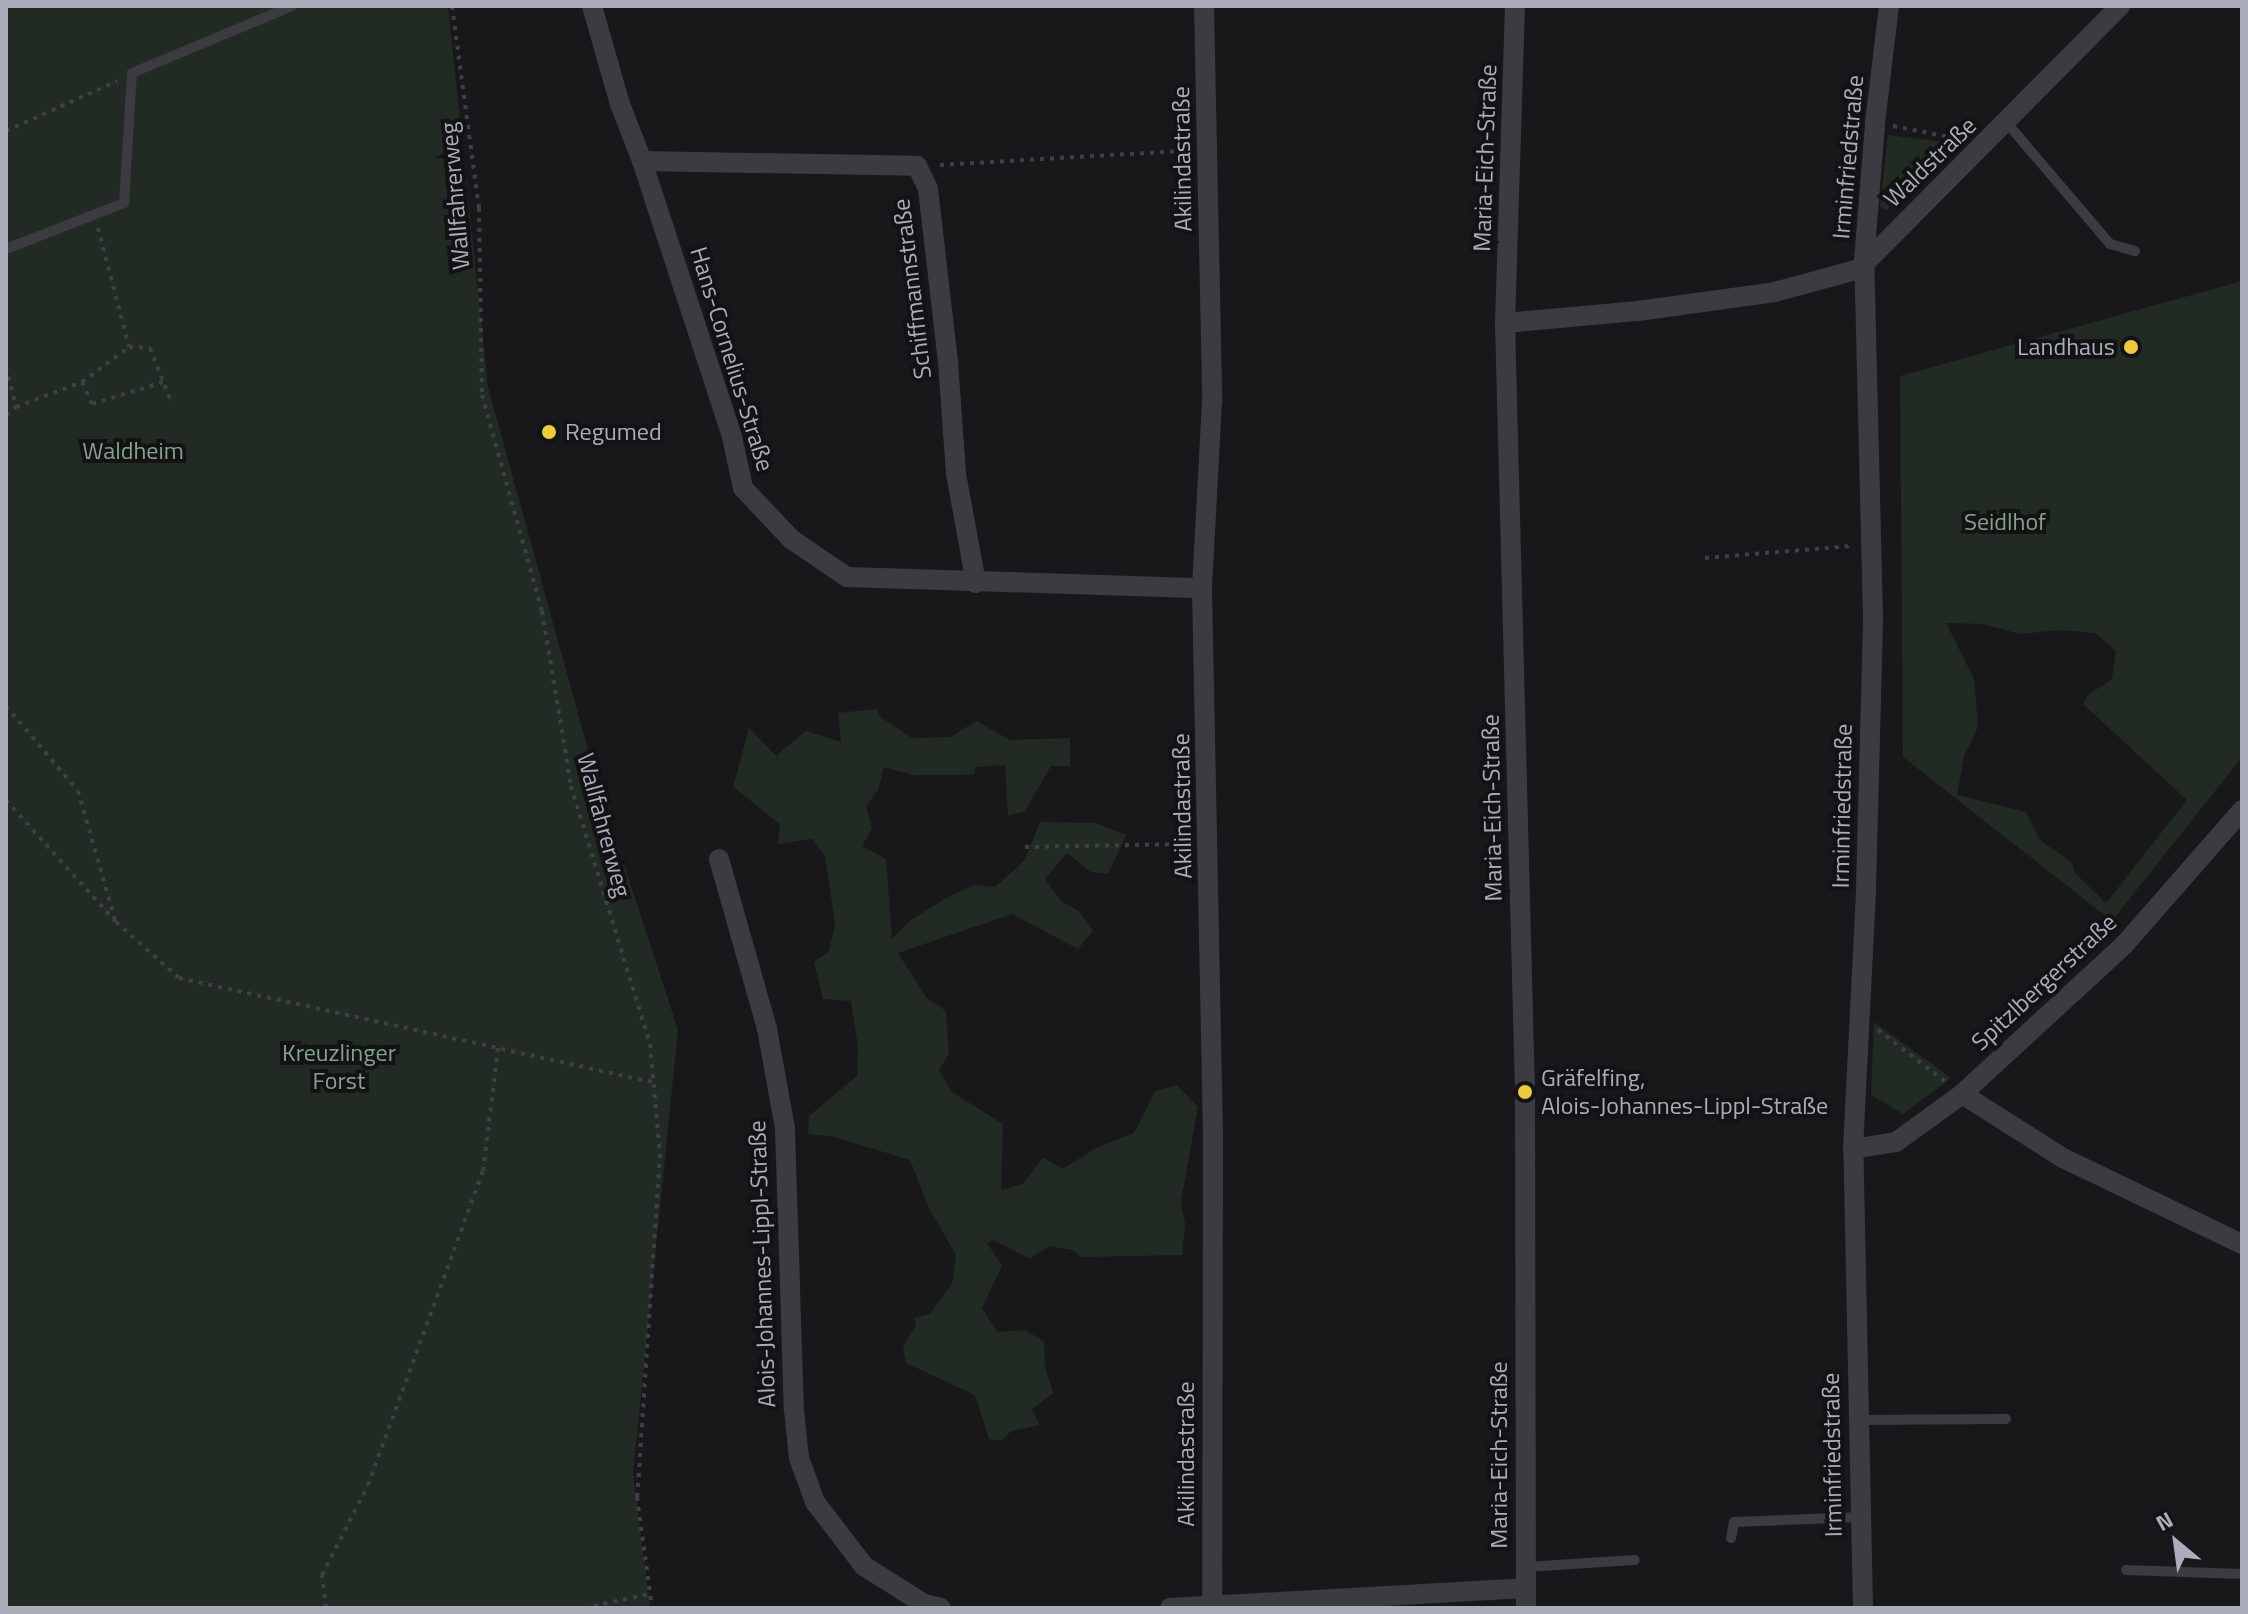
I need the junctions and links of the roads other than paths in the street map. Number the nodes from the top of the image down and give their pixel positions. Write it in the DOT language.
graph roads {
  1 [pos="292,6"];
  2 [pos="592,6"];
  3 [pos="1204,6"];
  4 [pos="1515,6"];
  5 [pos="1889,6"];
  6 [pos="2120,6"];
  7 [pos="2007,123"];
  8 [pos="642,161"];
  9 [pos="6,249"];
  10 [pos="2135,251"];
  11 [pos="1864,261"];
  12 [pos="1505,323"];
  13 [pos="976,583"];
  14 [pos="1202,588"];
  15 [pos="2242,810"];
  16 [pos="719,859"];
  17 [pos="1962,1094"];
  18 [pos="1853,1149"];
  19 [pos="2242,1244"];
  20 [pos="2006,1419"];
  21 [pos="1857,1420"];
  22 [pos="1860,1517"];
  23 [pos="1731,1538"];
  24 [pos="1635,1560"];
  25 [pos="2126,1570"];
  26 [pos="2242,1574"];
  27 [pos="1525,1588"];
  28 [pos="1212,1606"];
  29 [pos="941,1608"];
  30 [pos="1170,1608"];
  31 [pos="1863,1608"];
  1 -- 9 [label="lane"];
  2 -- 8 [label="street, Hans-Cornelius-Straße"];
  3 -- 14 [label="street, Akilindastraße"];
  4 -- 12 [label="street, Maria-Eich-Straße"];
  5 -- 11 [label="street, Irminfriedstraße"];
  6 -- 7 [label="street, Waldstraße"];
  7 -- 10 [label="lane"];
  7 -- 11 [label="street, Waldstraße"];
  8 -- 13 [label="street, Hans-Cornelius-Straße"];
  8 -- 13 [label="street, Schiffmannstraße"];
  11 -- 12 [label="street, Waldstraße"];
  11 -- 18 [label="street, Irminfriedstraße"];
  12 -- 27 [label="street, Maria-Eich-Straße"];
  13 -- 14 [label="street, Hans-Cornelius-Straße"];
  14 -- 28 [label="street, Akilindastraße"];
  15 -- 17 [label="street, Spitzlbergerstraße"];
  16 -- 29 [label="street, Alois-Johannes-Lippl-Straße"];
  17 -- 18 [label="street, Spitzlbergerstraße"];
  17 -- 19 [label="street"];
  18 -- 21 [label="street, Irminfriedstraße"];
  20 -- 21 [label="lane"];
  21 -- 22 [label="street, Irminfriedstraße"];
  22 -- 23 [label="lane"];
  22 -- 31 [label="street, Irminfriedstraße"];
  24 -- 27 [label="lane"];
  25 -- 26 [label="lane"];
  27 -- 28 [label="street"];
  28 -- 30 [label="street"];
}
